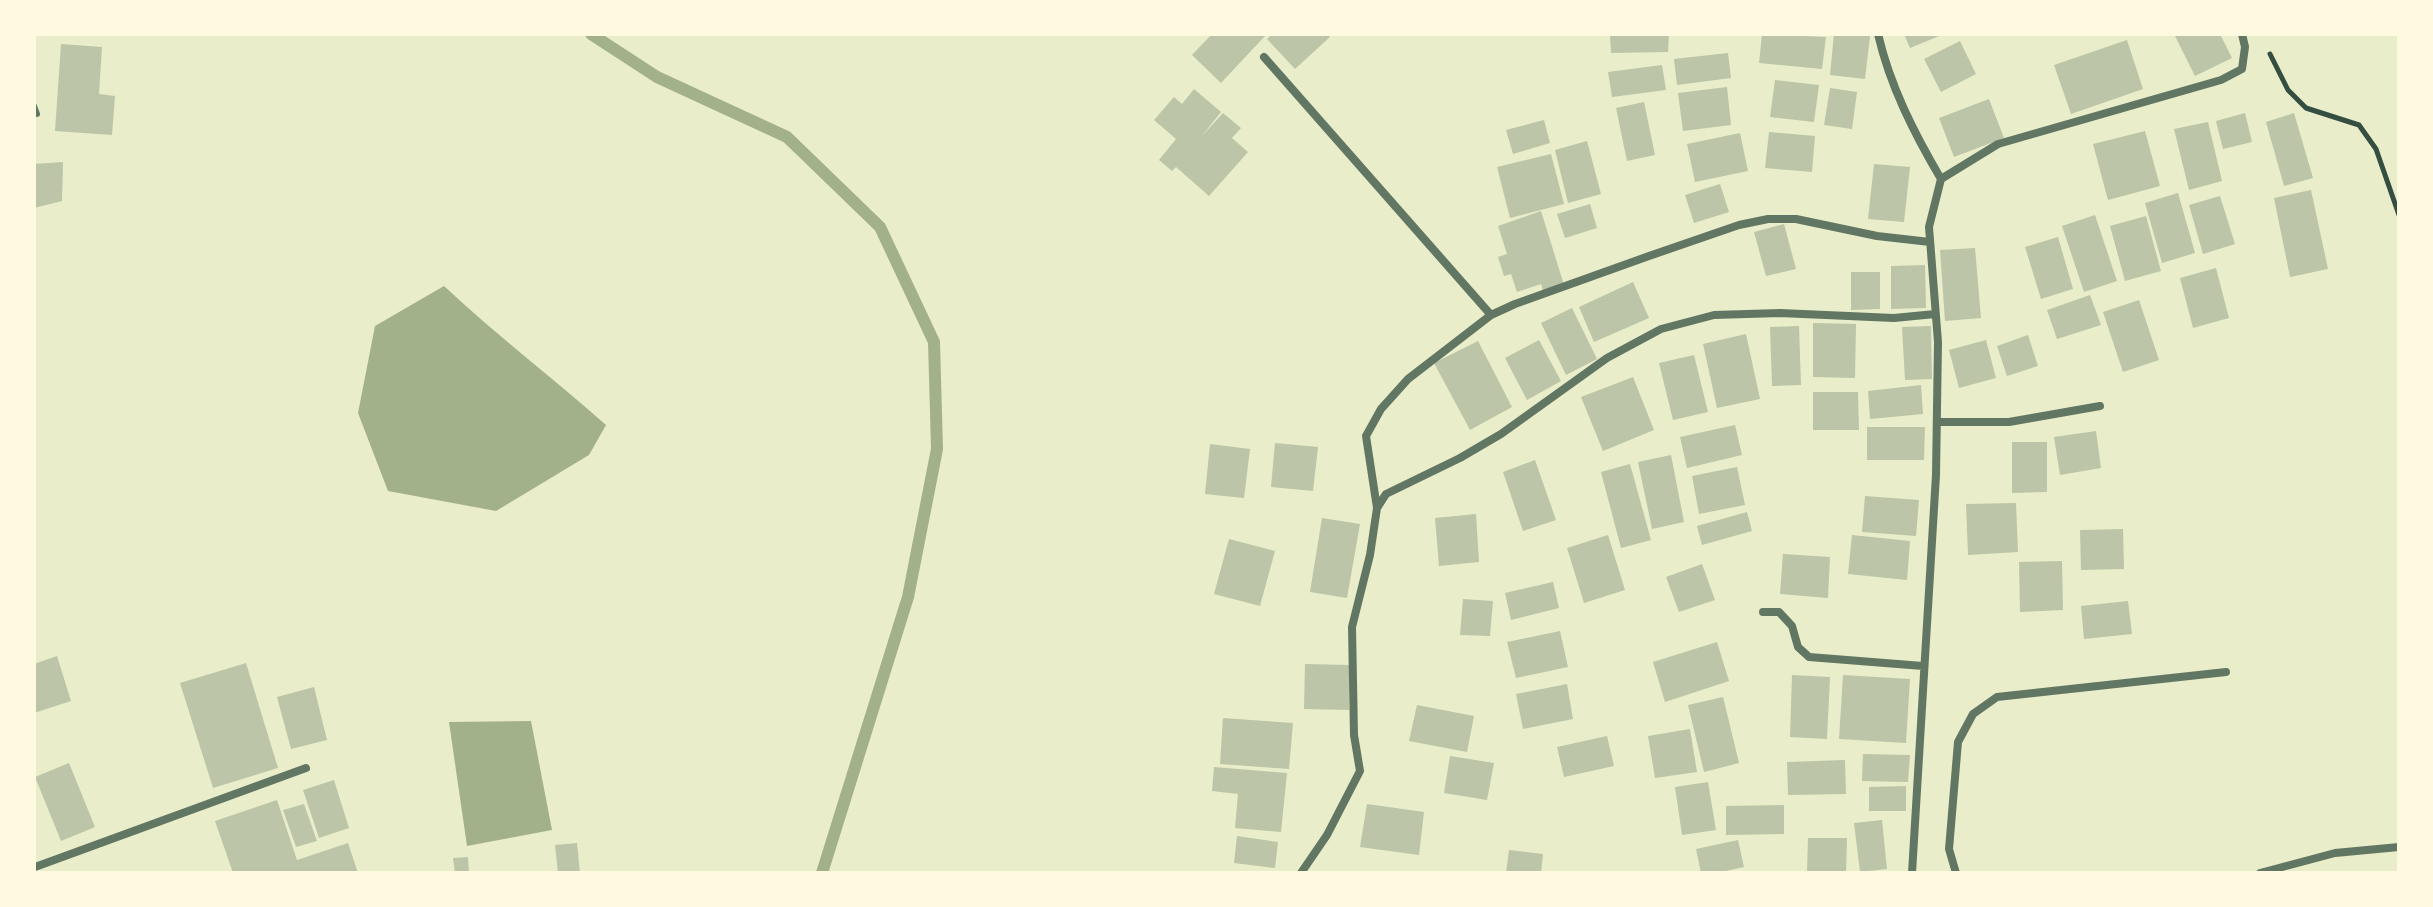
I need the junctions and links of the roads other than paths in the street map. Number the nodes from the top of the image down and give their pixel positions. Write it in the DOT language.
graph roads {
  1 [pos="1878,34"];
  2 [pos="2242,34"];
  3 [pos="1264,57"];
  4 [pos="1941,179"];
  5 [pos="1930,242"];
  6 [pos="1935,314"];
  7 [pos="1491,315"];
  8 [pos="2100,406"];
  9 [pos="1937,422"];
  10 [pos="1377,508"];
  11 [pos="1763,612"];
  12 [pos="1923,666"];
  13 [pos="2226,672"];
  14 [pos="306,768"];
  15 [pos="2399,847"];
  16 [pos="36,869"];
  17 [pos="1301,873"];
  18 [pos="1912,873"];
  19 [pos="1956,873"];
  20 [pos="2260,873"];
  1 -- 4 [label="street"];
  2 -- 4 [label="street"];
  3 -- 7 [label="street"];
  4 -- 5 [label="street"];
  5 -- 6 [label="street"];
  5 -- 7 [label="street"];
  6 -- 9 [label="street"];
  6 -- 10 [label="street"];
  7 -- 10 [label="street"];
  8 -- 9 [label="street"];
  9 -- 12 [label="street"];
  10 -- 17 [label="street"];
  11 -- 12 [label="street"];
  12 -- 18 [label="street"];
  13 -- 19 [label="street"];
  14 -- 16 [label="street"];
  15 -- 20 [label="street"];
}
